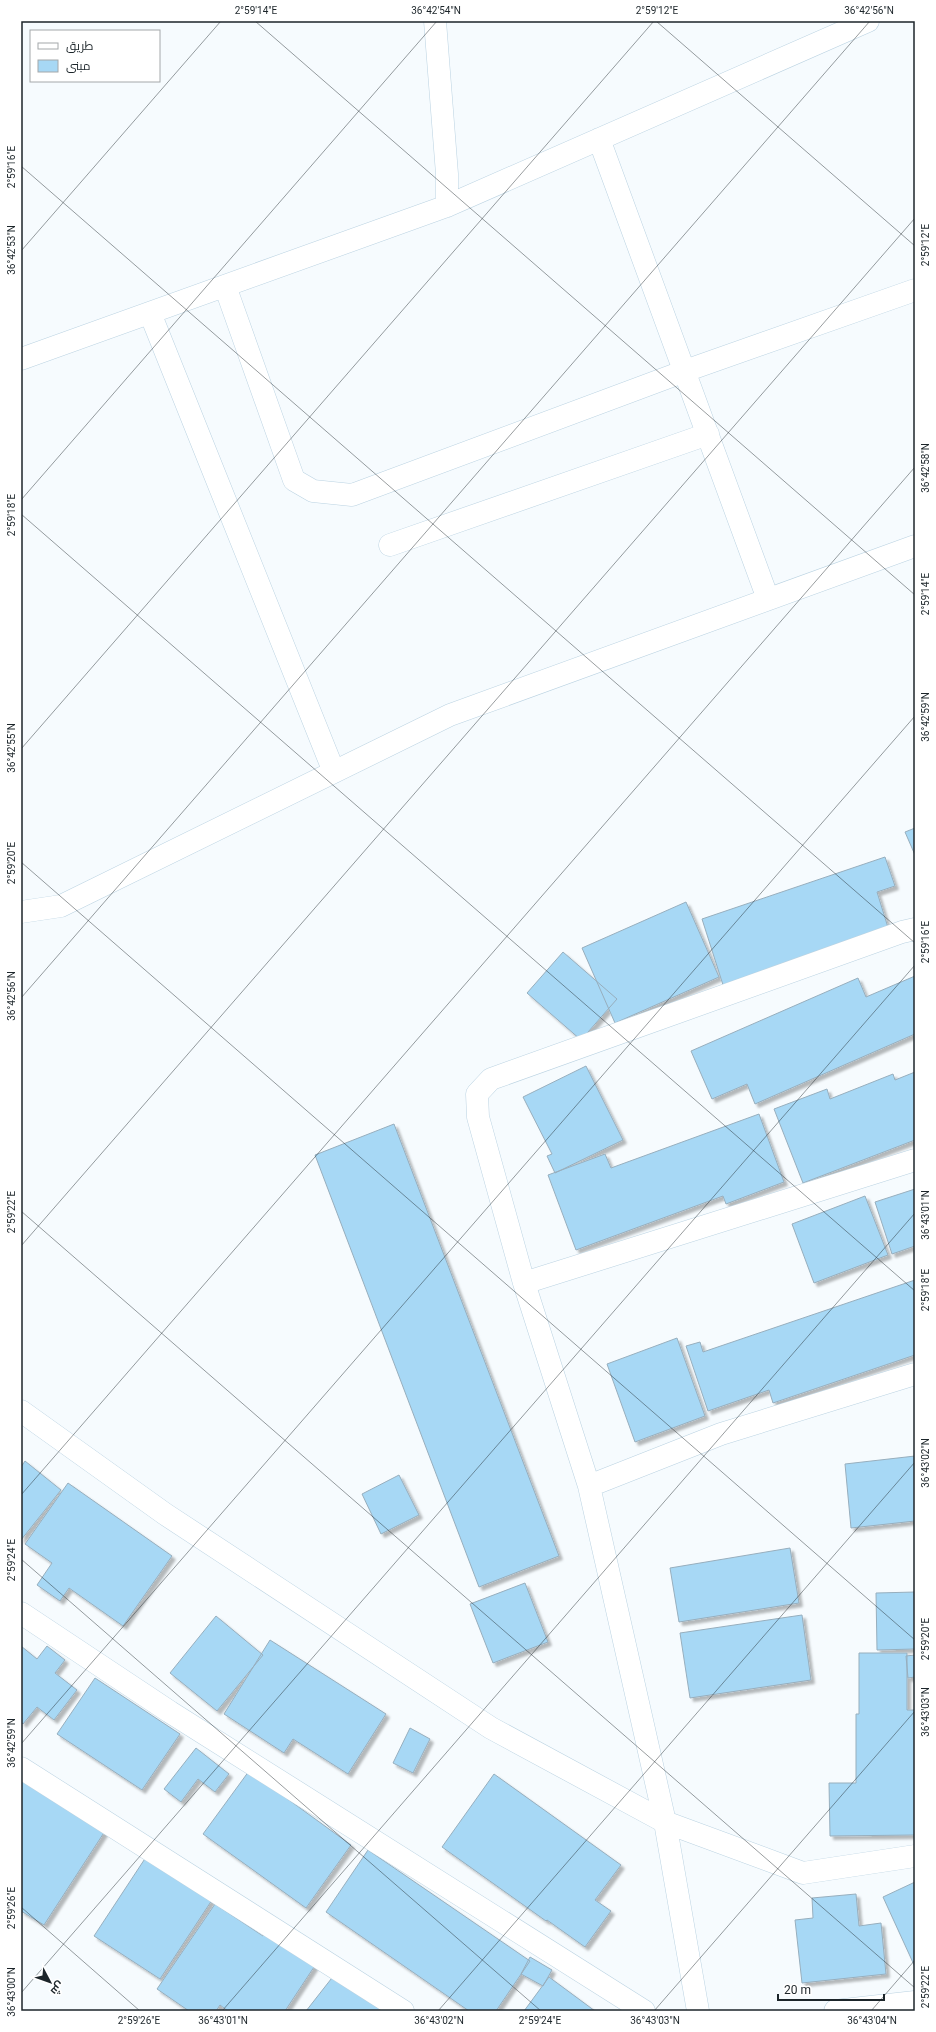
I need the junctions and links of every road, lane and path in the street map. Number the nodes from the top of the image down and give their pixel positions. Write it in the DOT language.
graph roads {
  1 [pos="435,21"];
  2 [pos="868,21"];
  3 [pos="599,139"];
  4 [pos="447,206"];
  5 [pos="224,286"];
  6 [pos="915,290"];
  7 [pos="150,313"];
  8 [pos="21,359"];
  9 [pos="685,371"];
  10 [pos="708,434"];
  11 [pos="390,545"];
  12 [pos="915,546"];
  13 [pos="768,599"];
  14 [pos="334,772"];
  15 [pos="21,912"];
  16 [pos="915,929"];
  17 [pos="915,1160"];
  18 [pos="524,1283"];
  19 [pos="915,1374"];
  20 [pos="21,1411"];
  21 [pos="589,1486"];
  22 [pos="21,1613"];
  23 [pos="21,1768"];
  24 [pos="665,1822"];
  25 [pos="915,1856"];
  26 [pos="915,2002"];
  27 [pos="403,2011"];
  28 [pos="644,2011"];
  29 [pos="698,2011"];
  30 [pos="836,2011"];
  1 -- 4 [label="street"];
  2 -- 3 [label="street"];
  3 -- 4 [label="street"];
  3 -- 9 [label="street"];
  4 -- 5 [label="street"];
  5 -- 7 [label="street"];
  5 -- 9 [label="street"];
  6 -- 9 [label="street"];
  7 -- 8 [label="street"];
  7 -- 14 [label="street"];
  9 -- 10 [label="street"];
  10 -- 11 [label="street"];
  10 -- 13 [label="street"];
  12 -- 13 [label="street"];
  13 -- 14 [label="street"];
  14 -- 15 [label="street"];
  16 -- 18 [label="street"];
  17 -- 18 [label="street"];
  18 -- 21 [label="street"];
  19 -- 21 [label="street"];
  20 -- 24 [label="street"];
  21 -- 24 [label="street"];
  22 -- 28 [label="street"];
  23 -- 27 [label="street"];
  24 -- 25 [label="street"];
  24 -- 29 [label="street"];
  26 -- 30 [label="street"];
}
